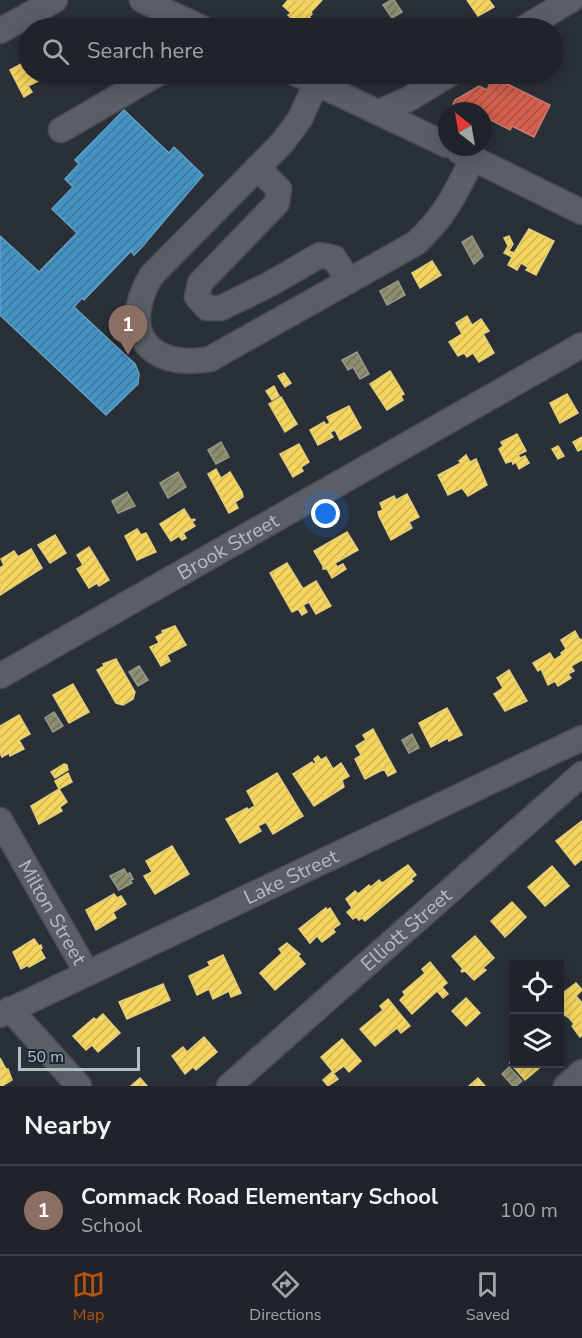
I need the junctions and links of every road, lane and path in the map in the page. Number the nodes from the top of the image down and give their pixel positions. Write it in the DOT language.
graph roads {
  1 [pos="55,0"];
  2 [pos="142,0"];
  3 [pos="571,0"];
  4 [pos="23,18"];
  5 [pos="179,18"];
  6 [pos="541,18"];
  7 [pos="18,21"];
  8 [pos="0,31"];
  9 [pos="140,84"];
  10 [pos="306,84"];
  11 [pos="320,84"];
  12 [pos="433,84"];
  13 [pos="379,112"];
  14 [pos="61,130"];
  15 [pos="438,141"];
  16 [pos="469,156"];
  17 [pos="473,158"];
  18 [pos="257,168"];
  19 [pos="582,212"];
  20 [pos="349,281"];
  21 [pos="582,345"];
  22 [pos="0,676"];
  23 [pos="580,742"];
  24 [pos="582,774"];
  25 [pos="0,820"];
  26 [pos="87,973"];
  27 [pos="5,1012"];
  28 [pos="582,1072"];
  29 [pos="79,1086"];
  30 [pos="230,1086"];
  31 [pos="566,1086"];
  1 -- 4 [label="street"];
  2 -- 5 [label="street"];
  3 -- 6 [label="street"];
  7 -- 8 [label="street"];
  9 -- 14 [label="street"];
  10 -- 18 [label="street"];
  11 -- 13 [label="street"];
  12 -- 13 [label="street"];
  13 -- 15 [label="street"];
  16 -- 17 [label="street"];
  17 -- 19 [label="street"];
  17 -- 20 [label="street"];
  18 -- 20 [label="street"];
  18 -- 20 [label="street"];
  21 -- 22 [label="street, Brook Street"];
  23 -- 26 [label="street, Lake Street"];
  24 -- 30 [label="street, Elliott Street"];
  25 -- 26 [label="street, Milton Street"];
  26 -- 27 [label="street, Lake Street"];
  27 -- 29 [label="street"];
  28 -- 31 [label="street"];
}
